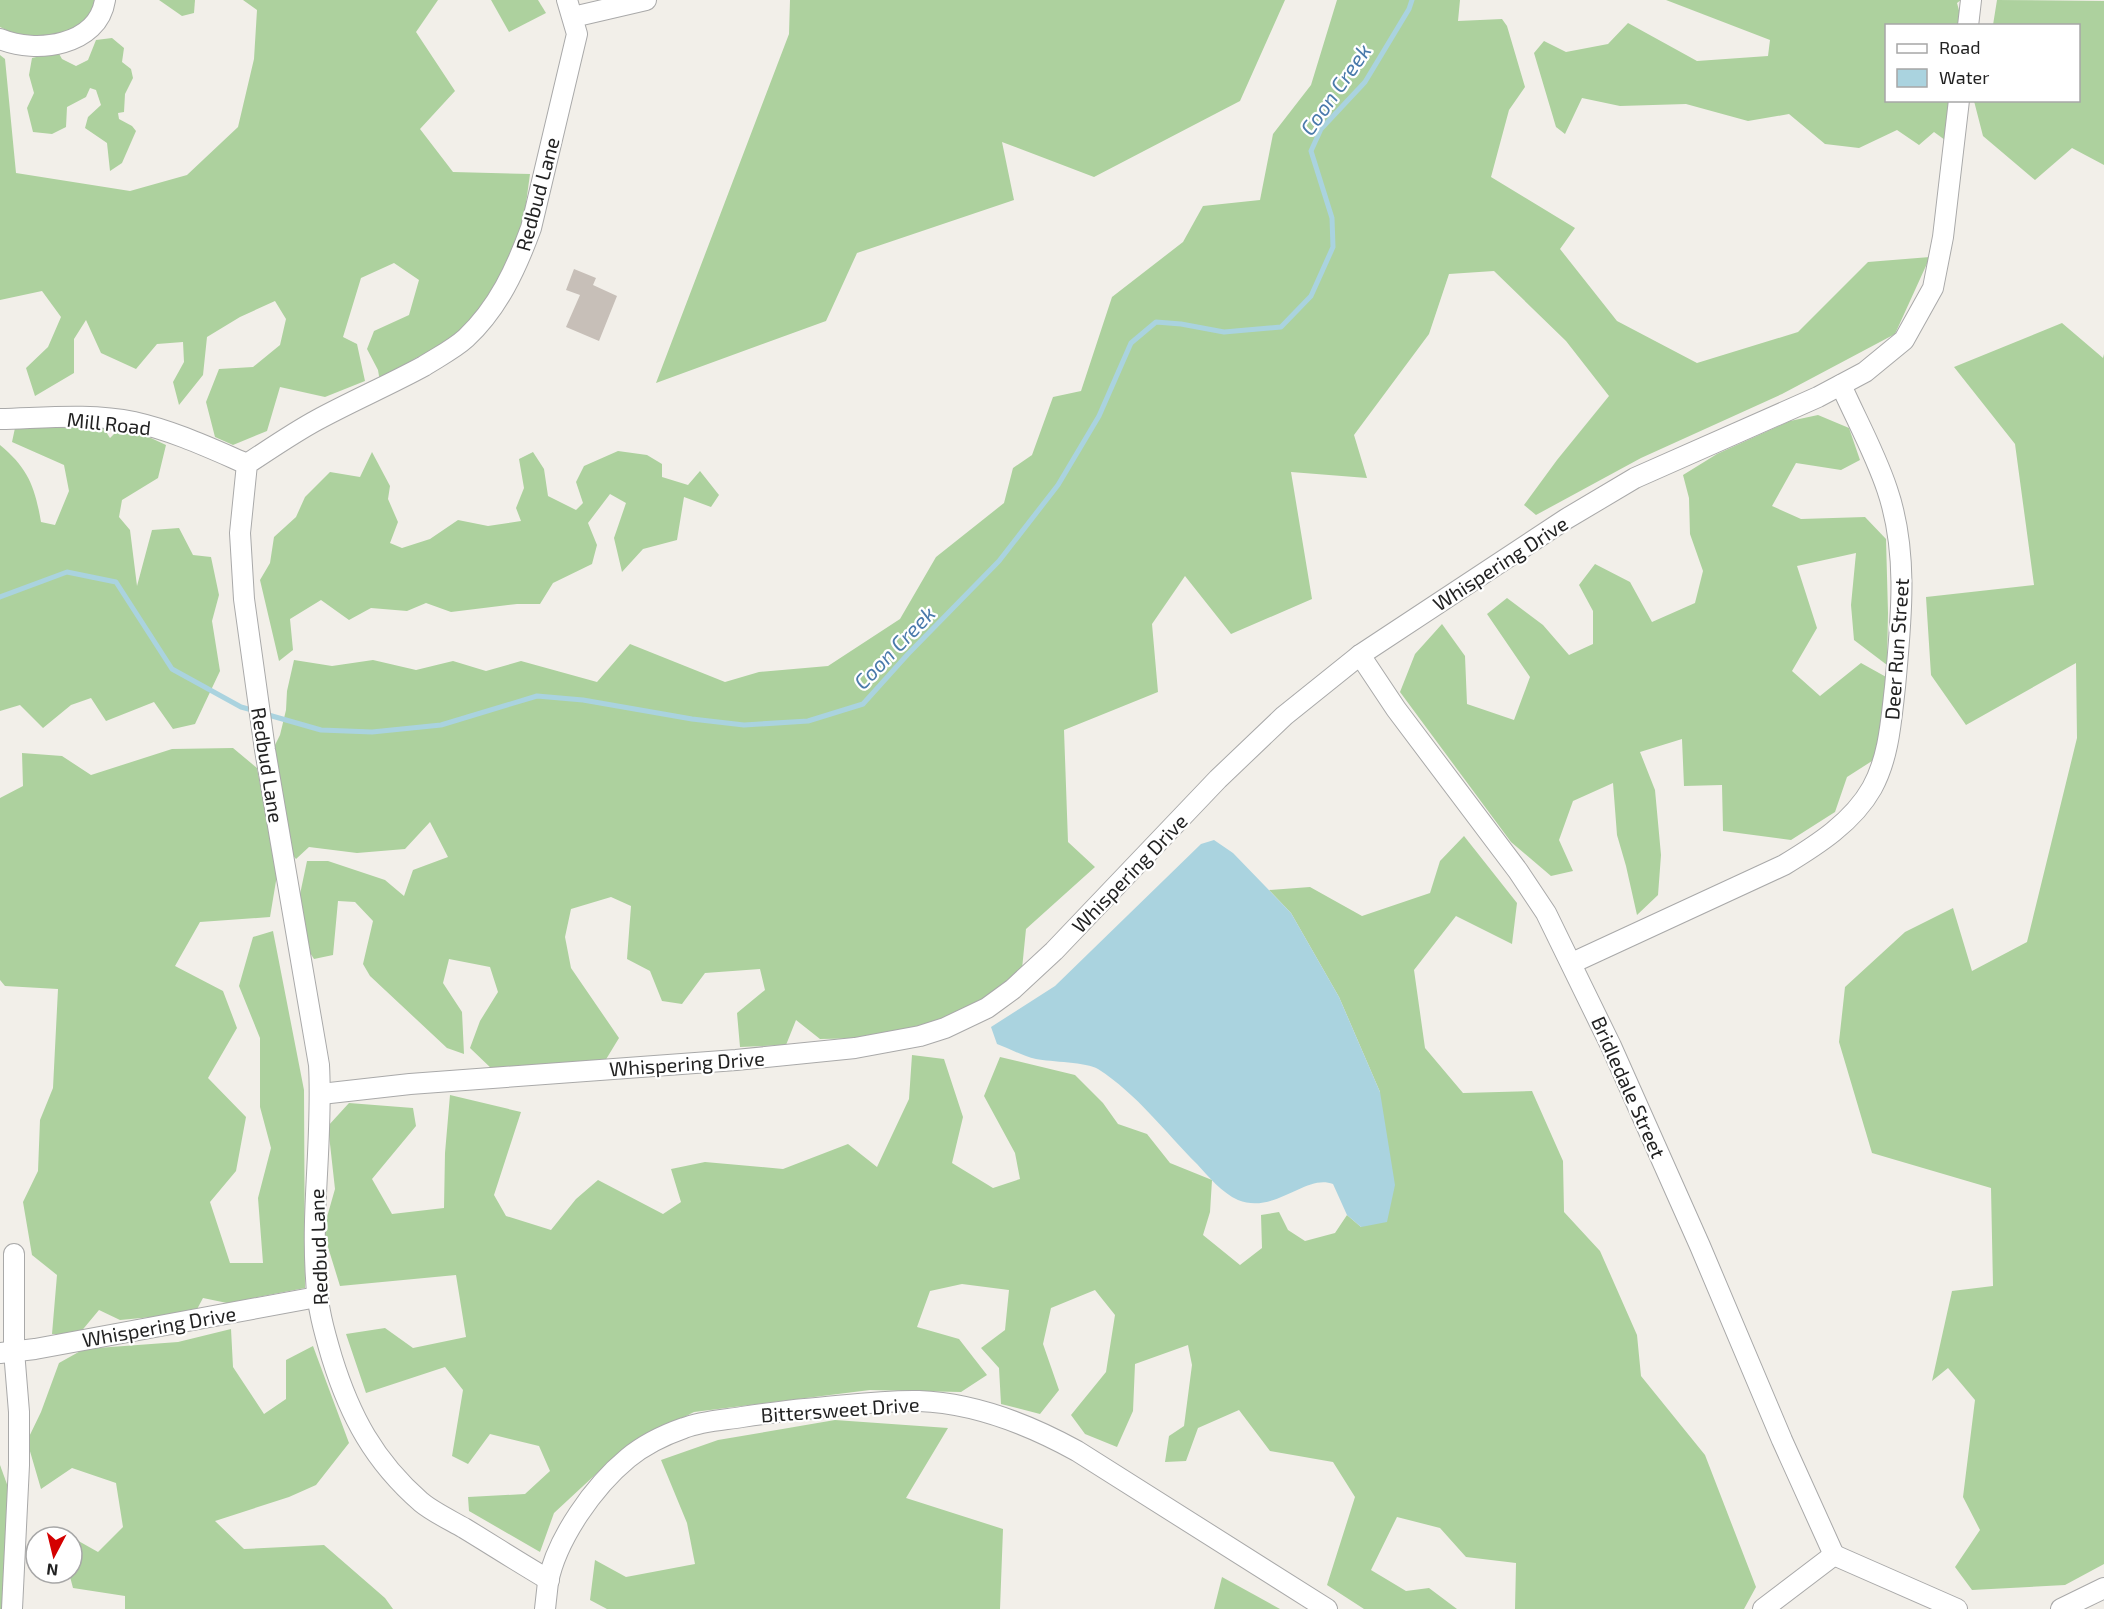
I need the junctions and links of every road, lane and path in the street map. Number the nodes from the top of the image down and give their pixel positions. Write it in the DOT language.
graph roads {
  1 [pos="105,0"];
  2 [pos="646,0"];
  3 [pos="1971,0"];
  4 [pos="570,8"];
  5 [pos="1968,24"];
  6 [pos="0,39"];
  7 [pos="1959,102"];
  8 [pos="1841,385"];
  9 [pos="0,418"];
  10 [pos="247,464"];
  11 [pos="1360,655"];
  12 [pos="1572,963"];
  13 [pos="321,1094"];
  14 [pos="14,1254"];
  15 [pos="317,1297"];
  16 [pos="7,1352"];
  17 [pos="1834,1555"];
  18 [pos="549,1580"];
  19 [pos="2104,1588"];
  20 [pos="12,1609"];
  21 [pos="545,1609"];
  22 [pos="1327,1609"];
  23 [pos="1763,1609"];
  24 [pos="1957,1609"];
  25 [pos="2061,1609"];
  1 -- 6 [label="street"];
  2 -- 4 [label="street"];
  3 -- 5 [label="street"];
  4 -- 10 [label="street, Redbud Lane"];
  7 -- 8 [label="street"];
  8 -- 11 [label="street, Whispering Drive"];
  8 -- 12 [label="street, Deer Run Street"];
  9 -- 10 [label="street, Mill Road"];
  10 -- 13 [label="street, Redbud Lane"];
  11 -- 12 [label="street, Bridledale Street"];
  11 -- 13 [label="street, Whispering Drive"];
  12 -- 17 [label="street, Bridledale Street"];
  13 -- 15 [label="street, Redbud Lane"];
  14 -- 16 [label="street"];
  15 -- 16 [label="street, Whispering Drive"];
  15 -- 18 [label="street, Redbud Lane"];
  16 -- 20 [label="street"];
  17 -- 23 [label="street"];
  17 -- 24 [label="street"];
  18 -- 21 [label="street, Bittersweet Drive"];
  18 -- 22 [label="street, Bittersweet Drive"];
  19 -- 25 [label="street"];
}
